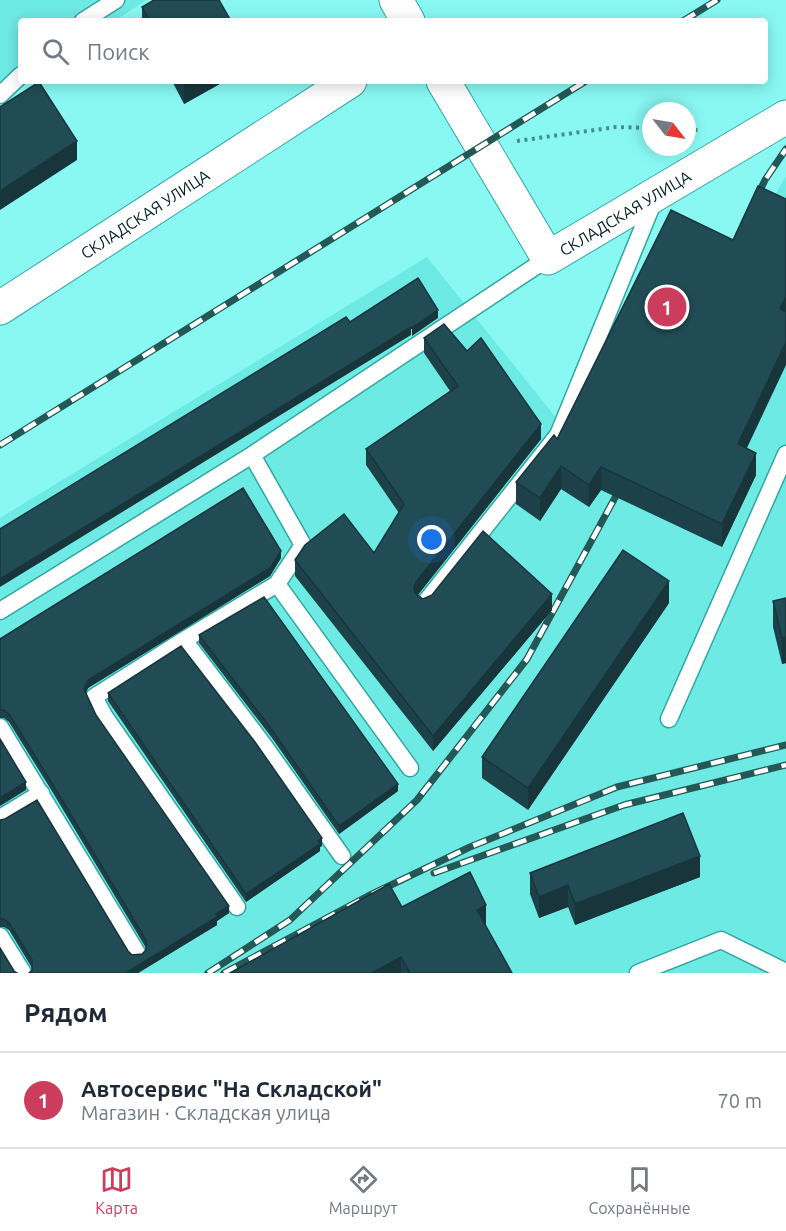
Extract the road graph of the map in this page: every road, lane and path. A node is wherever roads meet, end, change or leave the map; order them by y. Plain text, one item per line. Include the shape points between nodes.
1 (116, 0) edge
2 (396, 0) edge
3 (88, 18) edge
4 (406, 18) edge
5 (18, 78) edge
6 (345, 84) edge
7 (445, 84) edge
8 (0, 95) edge
9 (786, 117) edge
10 (642, 128) edge
11 (481, 146) junction
12 (656, 194) junction
13 (548, 258) junction
14 (0, 308) edge
15 (786, 454) edge
16 (252, 455) junction
17 (277, 584) junction
18 (424, 604) edge
19 (0, 611) edge
20 (184, 640) junction
21 (669, 719) dead end
22 (0, 727) edge
23 (410, 768) dead end
24 (41, 793) junction
25 (0, 818) edge
26 (342, 856) dead end
27 (237, 907) dead end
28 (0, 936) edge
29 (137, 953) edge
30 (786, 972) edge
31 (23, 973) edge
32 (638, 973) edge

1 - 3 lane
2 - 4 street
5 - 8 lane
6 - 14 street, СКЛАДСКАЯ УЛИЦА
7 - 11 street, СКЛАДСКАЯ УЛИЦА
9 - 12 street, СКЛАДСКАЯ УЛИЦА
10 - 11 path via 616,127
11 - 13 street, СКЛАДСКАЯ УЛИЦА
12 - 13 street, СКЛАДСКАЯ УЛИЦА
12 - 18 lane via 558,435
13 - 16 lane
15 - 21 lane
16 - 17 lane via 303,545
16 - 19 lane
17 - 20 lane
17 - 23 lane
20 - 26 lane
20 - 27 lane via 94,697
22 - 24 lane
24 - 25 lane
24 - 29 lane
28 - 31 lane
30 - 32 lane via 721,940

